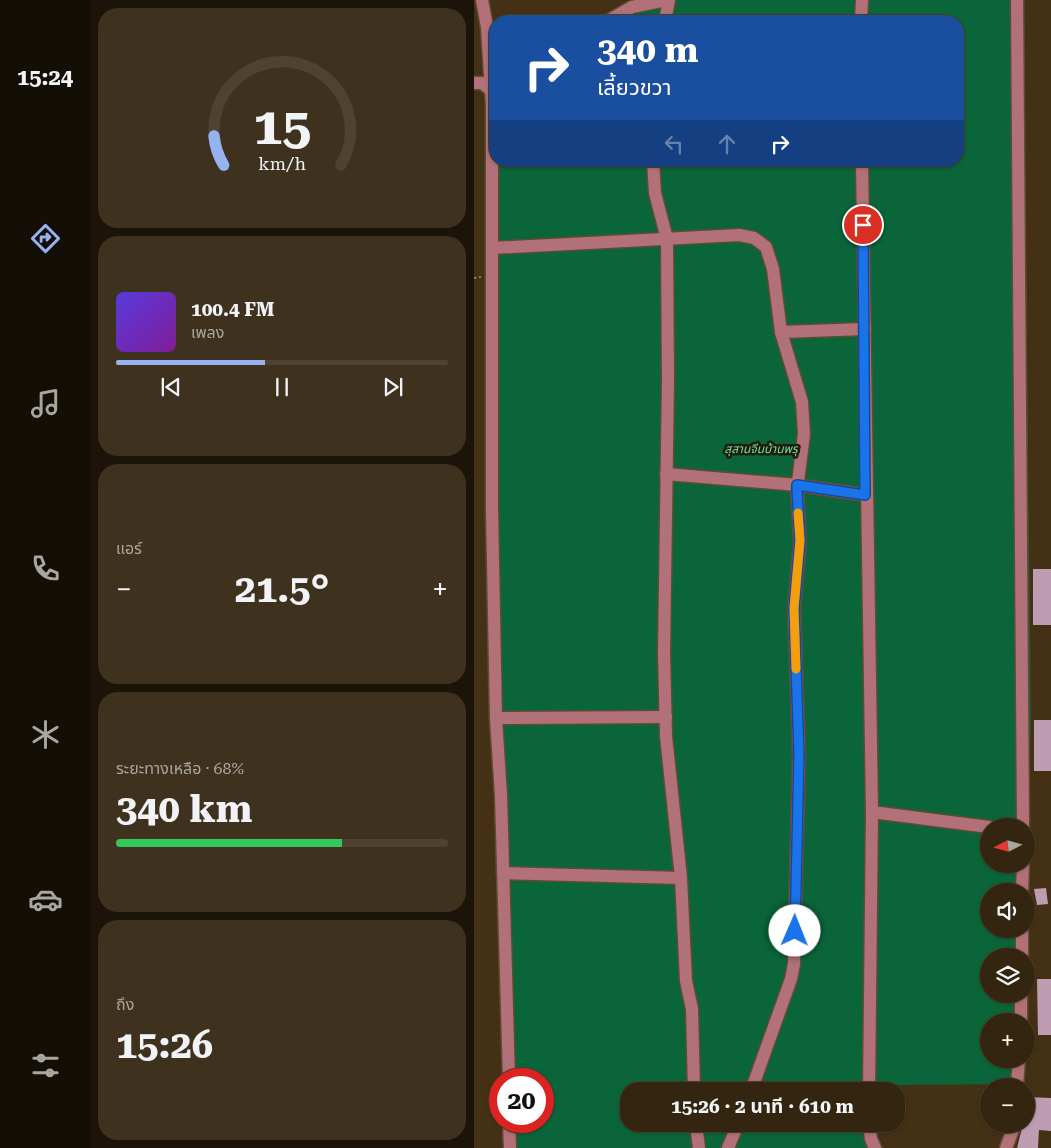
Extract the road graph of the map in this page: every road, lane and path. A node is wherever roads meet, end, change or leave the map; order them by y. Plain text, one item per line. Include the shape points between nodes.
1 (482, 0) edge
2 (667, 0) edge
3 (862, 0) edge
4 (1017, 0) edge
5 (618, 15) edge
6 (666, 15) edge
7 (861, 15) edge
8 (489, 58) edge
9 (474, 83) edge
10 (489, 88) edge
11 (493, 167) edge
12 (653, 167) edge
13 (862, 167) edge
14 (667, 240) junction
15 (492, 248) junction
16 (865, 329) junction
17 (781, 332) junction
18 (666, 474) junction
19 (797, 485) junction
20 (865, 495) junction
21 (666, 717) junction
22 (496, 718) junction
23 (872, 812) junction
24 (1023, 818) edge
25 (980, 826) edge
26 (503, 873) junction
27 (681, 878) junction
28 (509, 1068) edge
29 (694, 1082) edge
30 (754, 1082) edge
31 (869, 1082) edge
32 (697, 1132) edge
33 (735, 1132) edge
34 (870, 1132) edge
35 (509, 1133) edge
36 (1012, 1133) edge
37 (510, 1148) edge
38 (699, 1148) edge
39 (728, 1148) edge
40 (875, 1148) edge
41 (1006, 1148) edge

1 - 8 street
2 - 5 street via 632,7
2 - 6 street
3 - 7 street
4 - 24 street via 1022,332
9 - 10 street via 482,83
11 - 15 street
12 - 14 street via 655,193
13 - 16 street
14 - 15 street
14 - 17 street via 739,236 754,238 766,247 773,269
14 - 18 street
15 - 22 street
16 - 17 street
16 - 20 street
17 - 19 street via 802,402 804,434
18 - 19 street
18 - 21 street
19 - 20 street
19 - 30 street via 800,540 794,608 799,754 794,964
20 - 23 street
21 - 22 street
21 - 27 street
22 - 26 street
23 - 25 street
23 - 31 street
26 - 27 street
26 - 28 street
27 - 29 street via 686,981 692,1009
32 - 38 street
33 - 39 street
34 - 40 street
35 - 37 street
36 - 41 street

